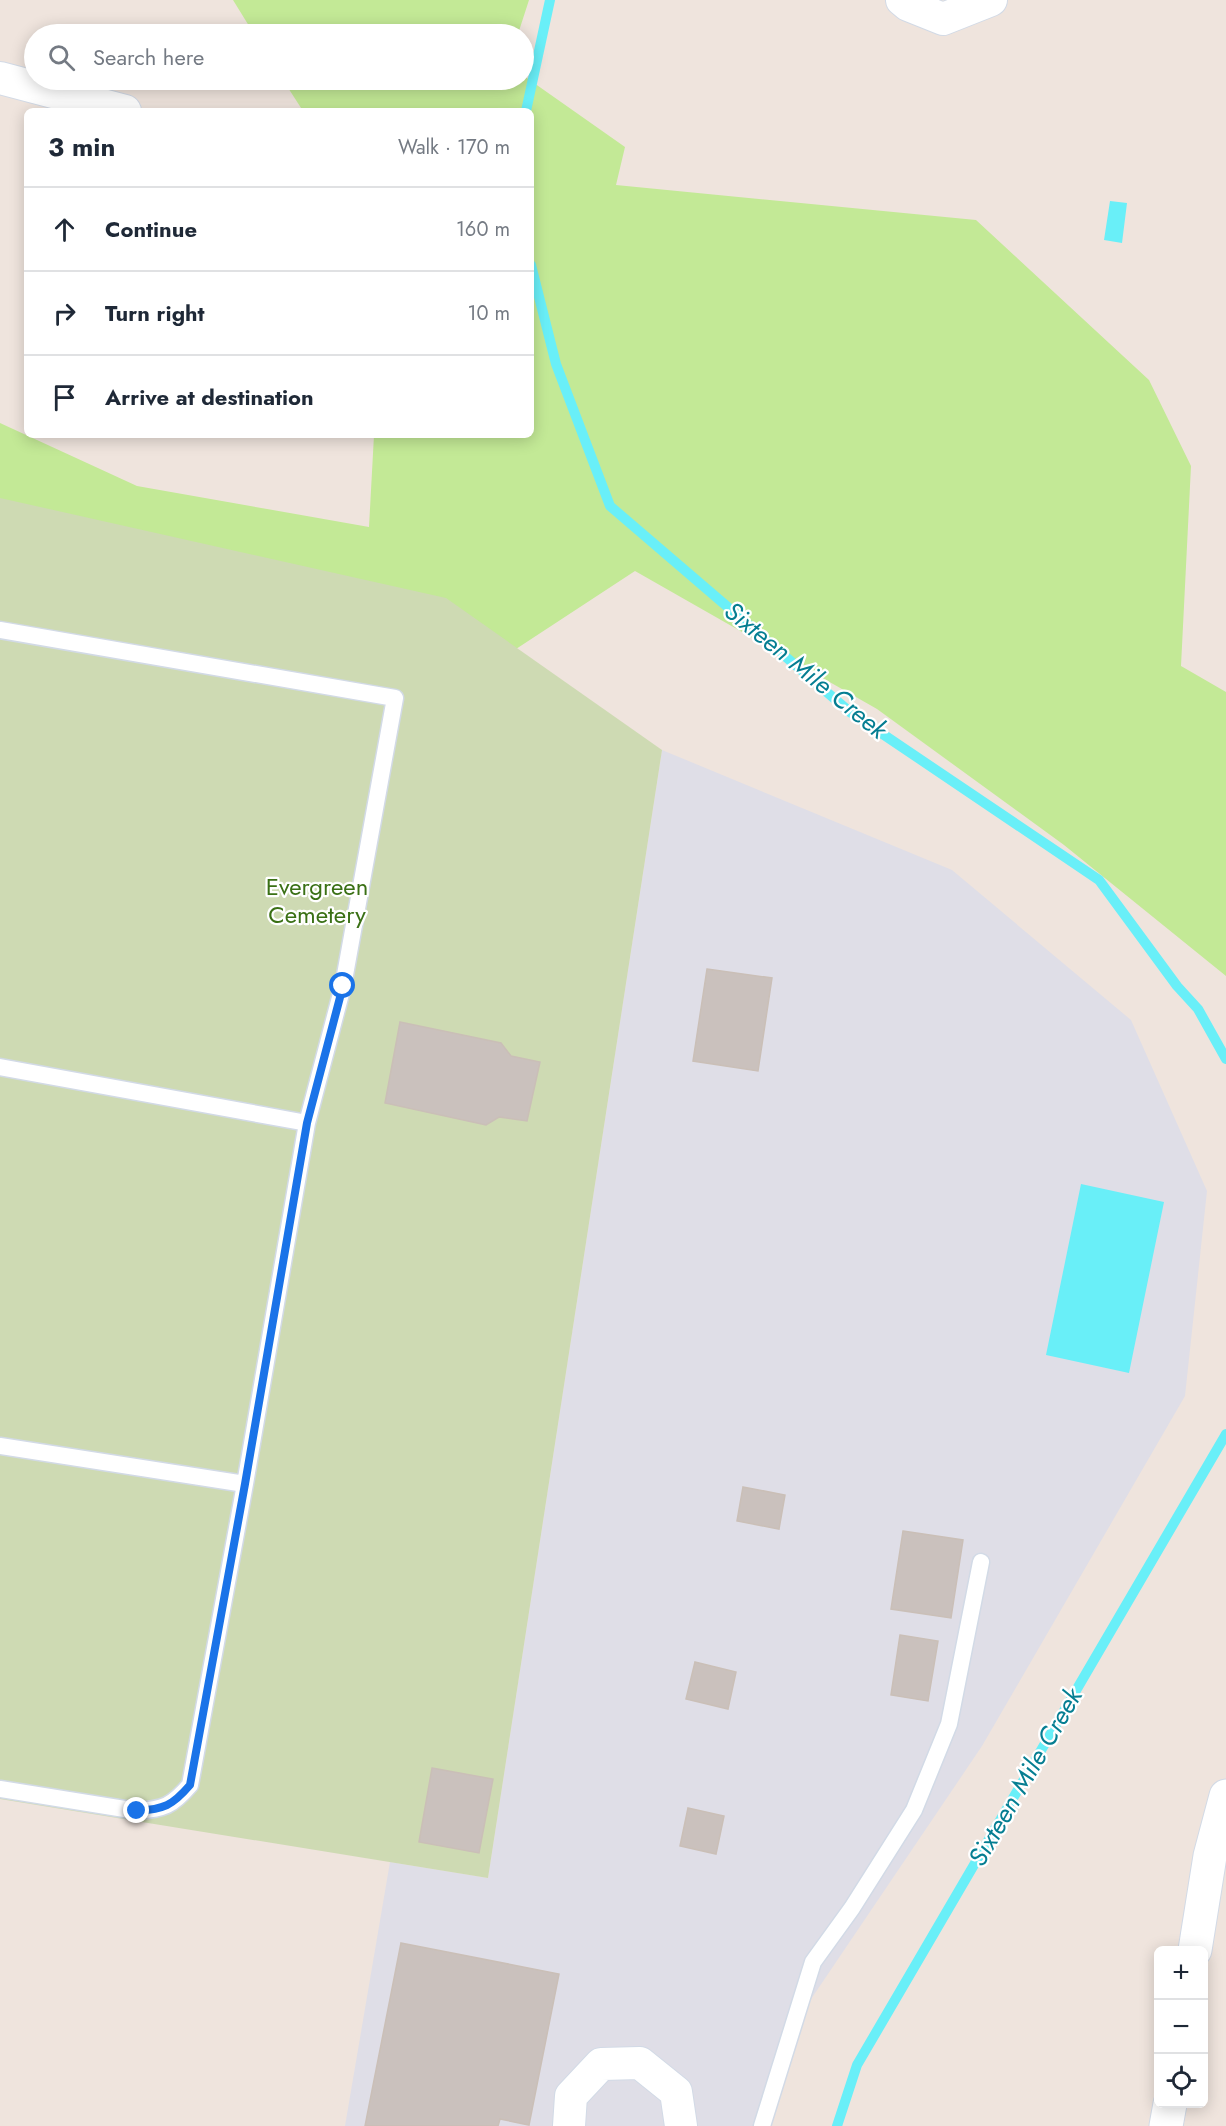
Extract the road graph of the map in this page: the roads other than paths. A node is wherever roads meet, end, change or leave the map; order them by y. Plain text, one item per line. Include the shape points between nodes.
1 (902, 0) edge
2 (991, 0) edge
3 (0, 78) edge
4 (24, 84) edge
5 (45, 90) edge
6 (114, 108) edge
7 (0, 630) edge
8 (0, 1067) edge
9 (307, 1123) junction
10 (0, 1446) edge
11 (245, 1484) junction
12 (981, 1562) dead end
13 (0, 1789) edge
14 (1226, 1796) edge
15 (1196, 1946) edge
16 (1169, 2108) edge
17 (569, 2126) edge
18 (681, 2126) edge
19 (762, 2126) edge
20 (1166, 2126) edge

1 - 2 street via 943,19
3 - 4 street
5 - 6 street
7 - 9 lane via 395,698 343,986
8 - 9 lane
9 - 11 lane
10 - 11 lane
11 - 13 lane via 190,1785 177,1801 157,1810 137,1811
12 - 19 lane via 949,1724 914,1810 813,1962
14 - 15 street via 1210,1856
16 - 20 street
17 - 18 street via 571,2096 601,2064 640,2063 676,2092

